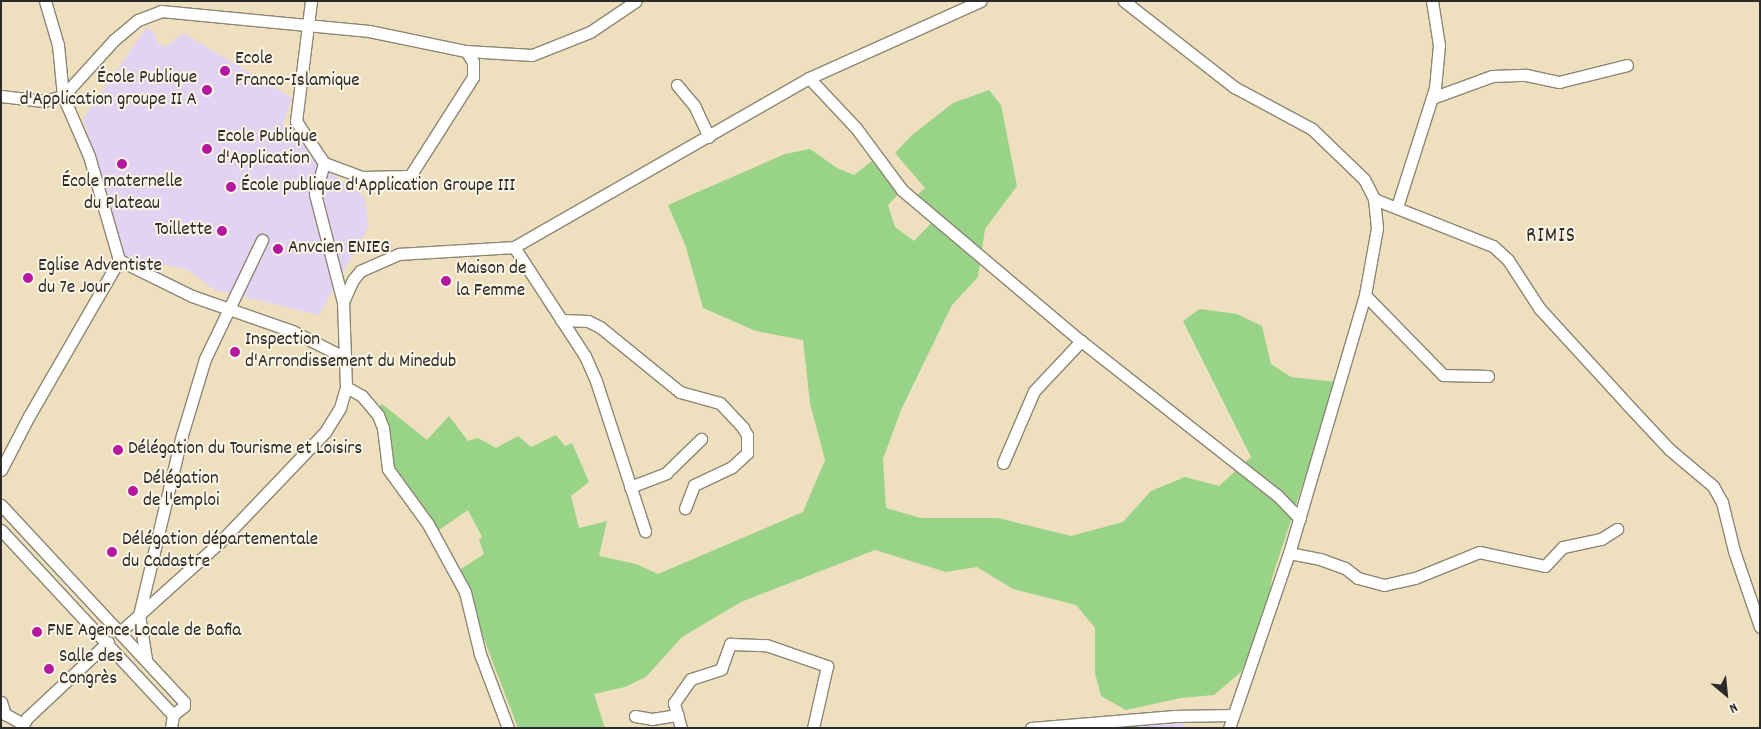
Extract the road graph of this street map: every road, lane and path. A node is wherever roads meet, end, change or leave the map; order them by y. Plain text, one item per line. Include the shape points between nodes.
1 (45, 1) edge
2 (311, 1) edge
3 (636, 1) edge
4 (980, 1) edge
5 (1124, 1) edge
6 (1432, 1) edge
7 (308, 24) junction
8 (466, 50) junction
9 (1626, 65) dead end
10 (808, 78) junction
11 (677, 85) dead end
12 (1, 96) edge
13 (63, 96) junction
14 (1432, 98) junction
15 (709, 137) junction
16 (324, 163) junction
17 (1374, 198) junction
18 (1398, 207) junction
19 (262, 240) dead end
20 (514, 247) junction
21 (119, 260) junction
22 (1365, 295) junction
23 (343, 302) junction
24 (228, 309) junction
25 (561, 320) junction
26 (1081, 341) junction
27 (342, 356) junction
28 (1488, 376) dead end
29 (346, 387) junction
30 (701, 439) dead end
31 (1003, 463) dead end
32 (1, 470) edge
33 (630, 487) junction
34 (1, 505) edge
35 (685, 508) dead end
36 (1300, 519) junction
37 (1617, 528) dead end
38 (1, 530) edge
39 (646, 531) dead end
40 (1289, 554) junction
41 (140, 614) junction
42 (1760, 627) edge
43 (123, 635) junction
44 (111, 646) junction
45 (146, 659) junction
46 (1, 702) edge
47 (173, 715) junction
48 (678, 715) junction
49 (1233, 715) junction
50 (635, 716) dead end
51 (3, 717) edge
52 (22, 726) edge
53 (170, 728) edge
54 (508, 728) edge
55 (681, 728) edge
56 (812, 728) edge
57 (1031, 728) edge
58 (1229, 728) edge

1 - 13 street via 58,45
2 - 7 street
3 - 8 street via 590,32 532,55
4 - 10 street
5 - 17 street via 1234,86 1312,129 1364,179
6 - 14 street via 1439,45
7 - 8 street via 368,31
7 - 13 street via 161,11 138,20 114,40
7 - 16 street via 296,121
8 - 16 street via 473,62 474,77 410,176 362,177
9 - 14 street via 1560,82 1526,75 1492,76
10 - 15 street
10 - 26 street via 856,128 902,190
11 - 15 street via 694,105
12 - 13 street via 44,101
13 - 21 street via 89,156
14 - 18 street
15 - 20 street
16 - 23 street via 314,194
17 - 18 street
17 - 22 street via 1377,228
18 - 42 street via 1493,246 1508,260 1540,309 1626,403 1669,449 1713,486 1722,502 1734,551
19 - 24 street
20 - 23 street via 399,254 360,271
20 - 25 street
21 - 24 street
21 - 32 street
22 - 28 street via 1443,375
22 - 36 street
23 - 27 street
24 - 27 street via 292,332
24 - 41 street via 194,392
25 - 33 street via 585,356 596,381
25 - 35 street via 588,320 600,327 680,392 720,403 747,435 747,454 732,467 694,485
26 - 31 street via 1034,391
26 - 36 street via 1258,479
27 - 29 street
29 - 41 street via 340,408 325,432 226,536
29 - 54 street via 362,396 378,415 383,428 388,468 428,524 465,592 480,654
30 - 33 street via 666,473
33 - 39 street
34 - 43 street
36 - 40 street
37 - 40 street via 1601,539 1563,547 1545,566 1479,552 1424,575 1384,585 1358,578 1345,568 1320,559
38 - 44 street
40 - 49 street
41 - 43 street
41 - 45 street
43 - 44 street
43 - 45 street
44 - 47 street
44 - 52 street
45 - 47 street via 184,702 184,706
46 - 51 street
47 - 53 street
48 - 50 street via 652,719
48 - 55 street
48 - 56 street via 674,703 691,680 721,669 730,644 766,645 828,666
49 - 57 street via 1174,716
49 - 58 street
51 - 52 street

